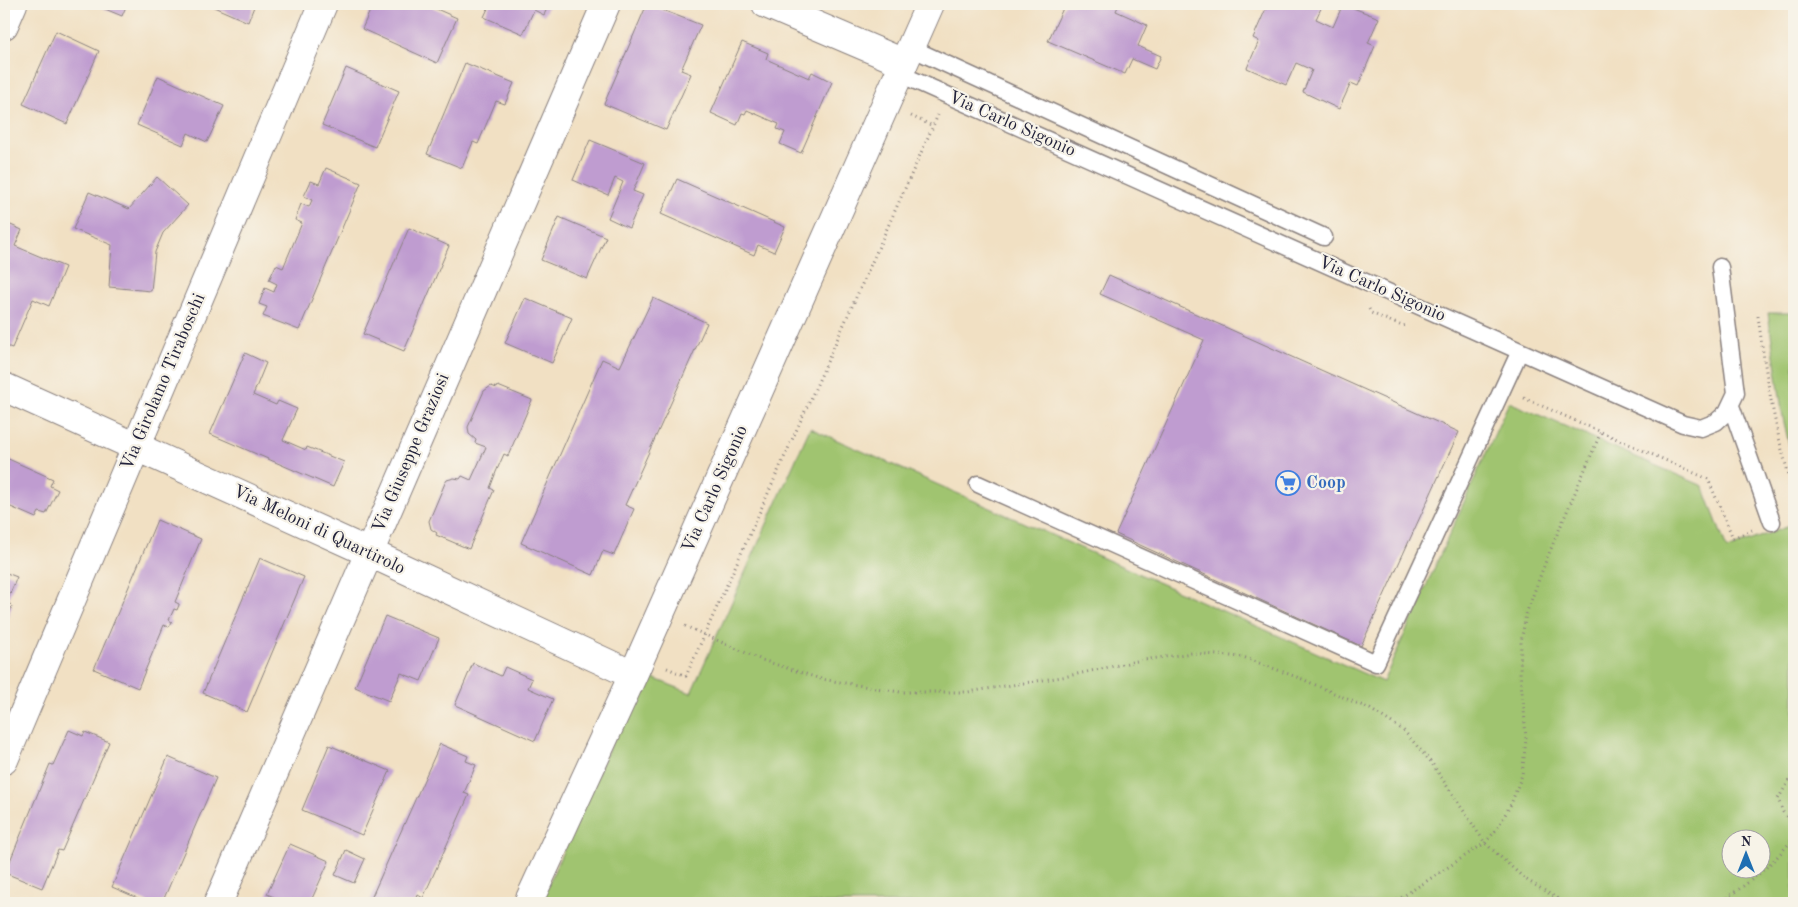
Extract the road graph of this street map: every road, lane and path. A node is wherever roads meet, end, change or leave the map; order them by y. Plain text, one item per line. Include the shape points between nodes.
1 (13, 4) edge
2 (323, 4) edge
3 (606, 4) edge
4 (766, 4) edge
5 (930, 4) edge
6 (4, 25) edge
7 (905, 62) junction
8 (940, 112) dead end
9 (908, 114) dead end
10 (933, 126) junction
11 (1324, 237) dead end
12 (1720, 267) dead end
13 (1368, 305) dead end
14 (1758, 316) dead end
15 (1411, 324) dead end
16 (1520, 351) junction
17 (4, 387) edge
18 (1503, 389) junction
19 (1730, 406) junction
20 (1601, 432) junction
21 (136, 446) junction
22 (978, 484) dead end
23 (1794, 491) edge
24 (1772, 522) joint
25 (368, 552) junction
26 (660, 614) junction
27 (705, 635) junction
28 (637, 666) junction
29 (4, 760) edge
30 (1794, 772) edge
31 (1794, 822) edge
32 (1794, 837) edge
33 (1485, 843) junction
34 (218, 903) edge
35 (528, 903) edge
36 (1393, 903) edge
37 (1565, 903) edge
38 (1718, 903) edge

1 - 6 street
2 - 21 street, Via Girolamo Tiraboschi
3 - 25 street, Via Giuseppe Graziosi
4 - 7 street
5 - 7 street, Via Carlo Sigonio
7 - 11 lane, Via Carlo Sigonio
7 - 16 lane, Via Carlo Sigonio
7 - 26 street, Via Carlo Sigonio
8 - 10 path
9 - 10 path
10 - 27 path
12 - 19 lane via 1736,393
13 - 15 path via 1371,313 1402,326
14 - 23 path via 1771,401
16 - 18 lane
16 - 19 lane, Via Carlo Sigonio via 1683,424 1701,428 1716,422
17 - 21 street, Via Meloni di Quartirolo
18 - 20 path
18 - 22 lane via 1376,663
19 - 24 lane
20 - 24 path via 1708,479 1732,538
20 - 33 path via 1526,614 1520,675 1526,740 1522,775 1512,804
21 - 25 street, Via Meloni di Quartirolo
21 - 29 street, Via Girolamo Tiraboschi
25 - 28 street, Via Meloni di Quartirolo
25 - 34 street, Via Giuseppe Graziosi
26 - 27 path
26 - 28 street, Via Carlo Sigonio
27 - 28 path via 686,676
27 - 33 path via 762,660 820,679 900,692 968,692 1192,653 1243,657 1370,709 1403,730 1431,762
28 - 35 street, Via Carlo Sigonio
30 - 31 path via 1778,799 1783,812
32 - 38 path via 1782,854
33 - 36 path
33 - 37 path via 1525,879

